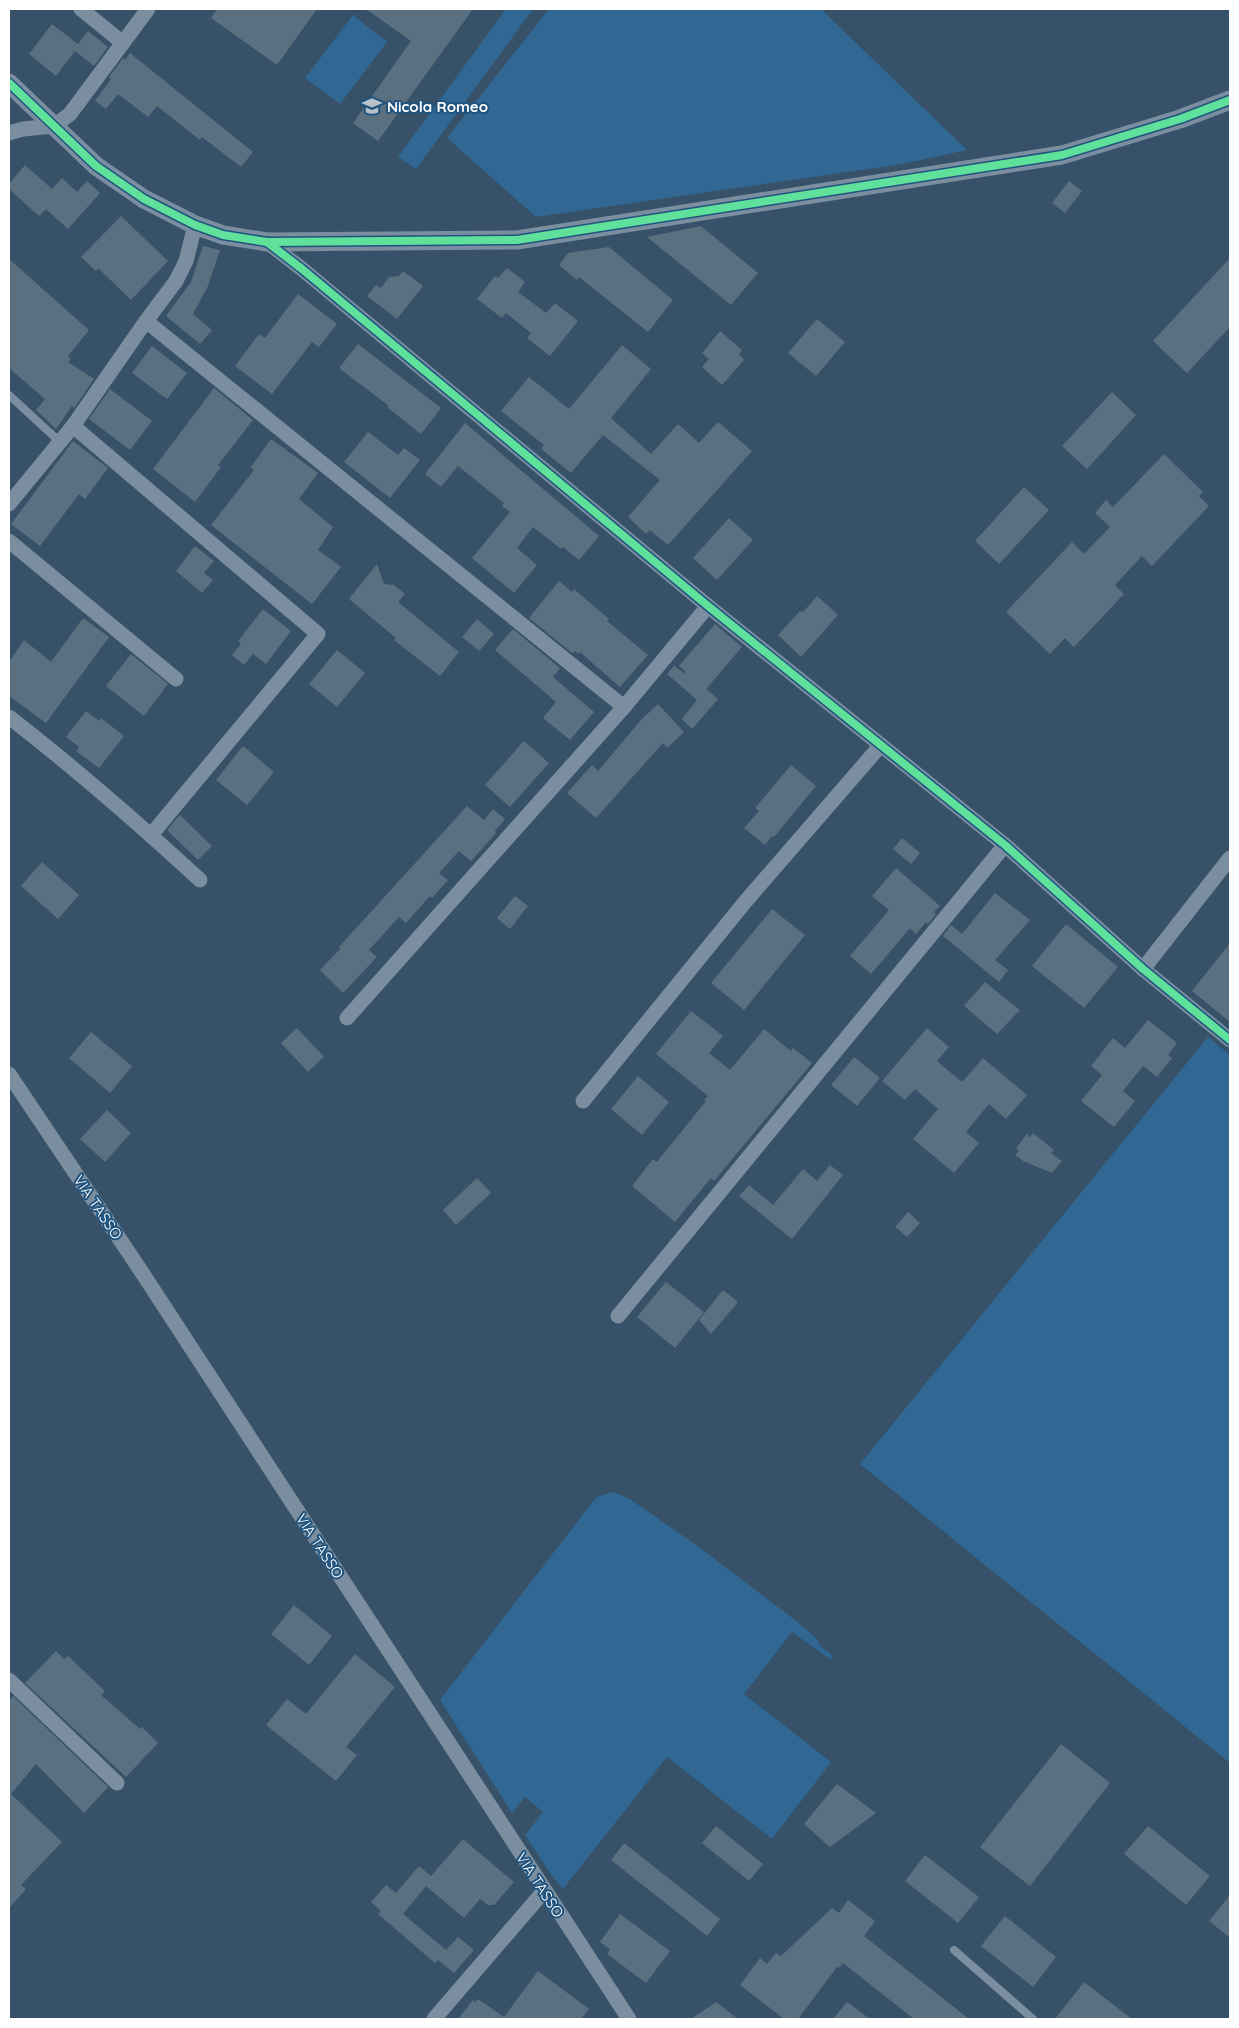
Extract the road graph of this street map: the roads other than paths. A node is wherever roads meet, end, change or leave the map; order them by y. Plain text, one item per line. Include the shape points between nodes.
1 (81, 9) edge
2 (148, 9) edge
3 (123, 43) junction
4 (9, 83) edge
5 (1230, 100) edge
6 (54, 126) junction
7 (9, 134) edge
8 (195, 225) junction
9 (266, 242) junction
10 (146, 321) junction
11 (9, 395) edge
12 (73, 426) junction
13 (60, 442) junction
14 (9, 504) edge
15 (9, 541) edge
16 (708, 606) junction
17 (176, 679) dead end
18 (624, 707) junction
19 (9, 717) edge
20 (881, 745) junction
21 (151, 835) junction
22 (1005, 845) junction
23 (1230, 858) edge
24 (200, 880) dead end
25 (1142, 969) junction
26 (347, 1018) dead end
27 (1230, 1040) edge
28 (9, 1074) edge
29 (583, 1101) dead end
30 (618, 1316) dead end
31 (9, 1680) edge
32 (117, 1783) dead end
33 (544, 1891) junction
34 (954, 1950) dead end
35 (434, 2019) edge
36 (628, 2019) edge
37 (1033, 2019) edge

1 - 3 street
2 - 3 street
3 - 6 street via 70,114
4 - 6 street
5 - 9 street via 1180,119 1062,155 518,240
6 - 7 street
6 - 8 street via 96,166 120,183
8 - 9 street via 223,235
8 - 10 street via 186,261 176,282
9 - 16 street
10 - 12 street
10 - 18 street
11 - 13 lane
12 - 13 street
12 - 21 street via 318,634
13 - 14 street
15 - 17 street
16 - 18 street
16 - 20 street
18 - 26 street
19 - 21 street
20 - 22 street
20 - 29 street via 745,902
21 - 24 street
22 - 25 street
22 - 30 street
23 - 25 street
25 - 27 street
28 - 33 street, VIA TASSO via 143,1274
31 - 32 street
33 - 35 street
33 - 36 street, VIA TASSO
34 - 37 lane

